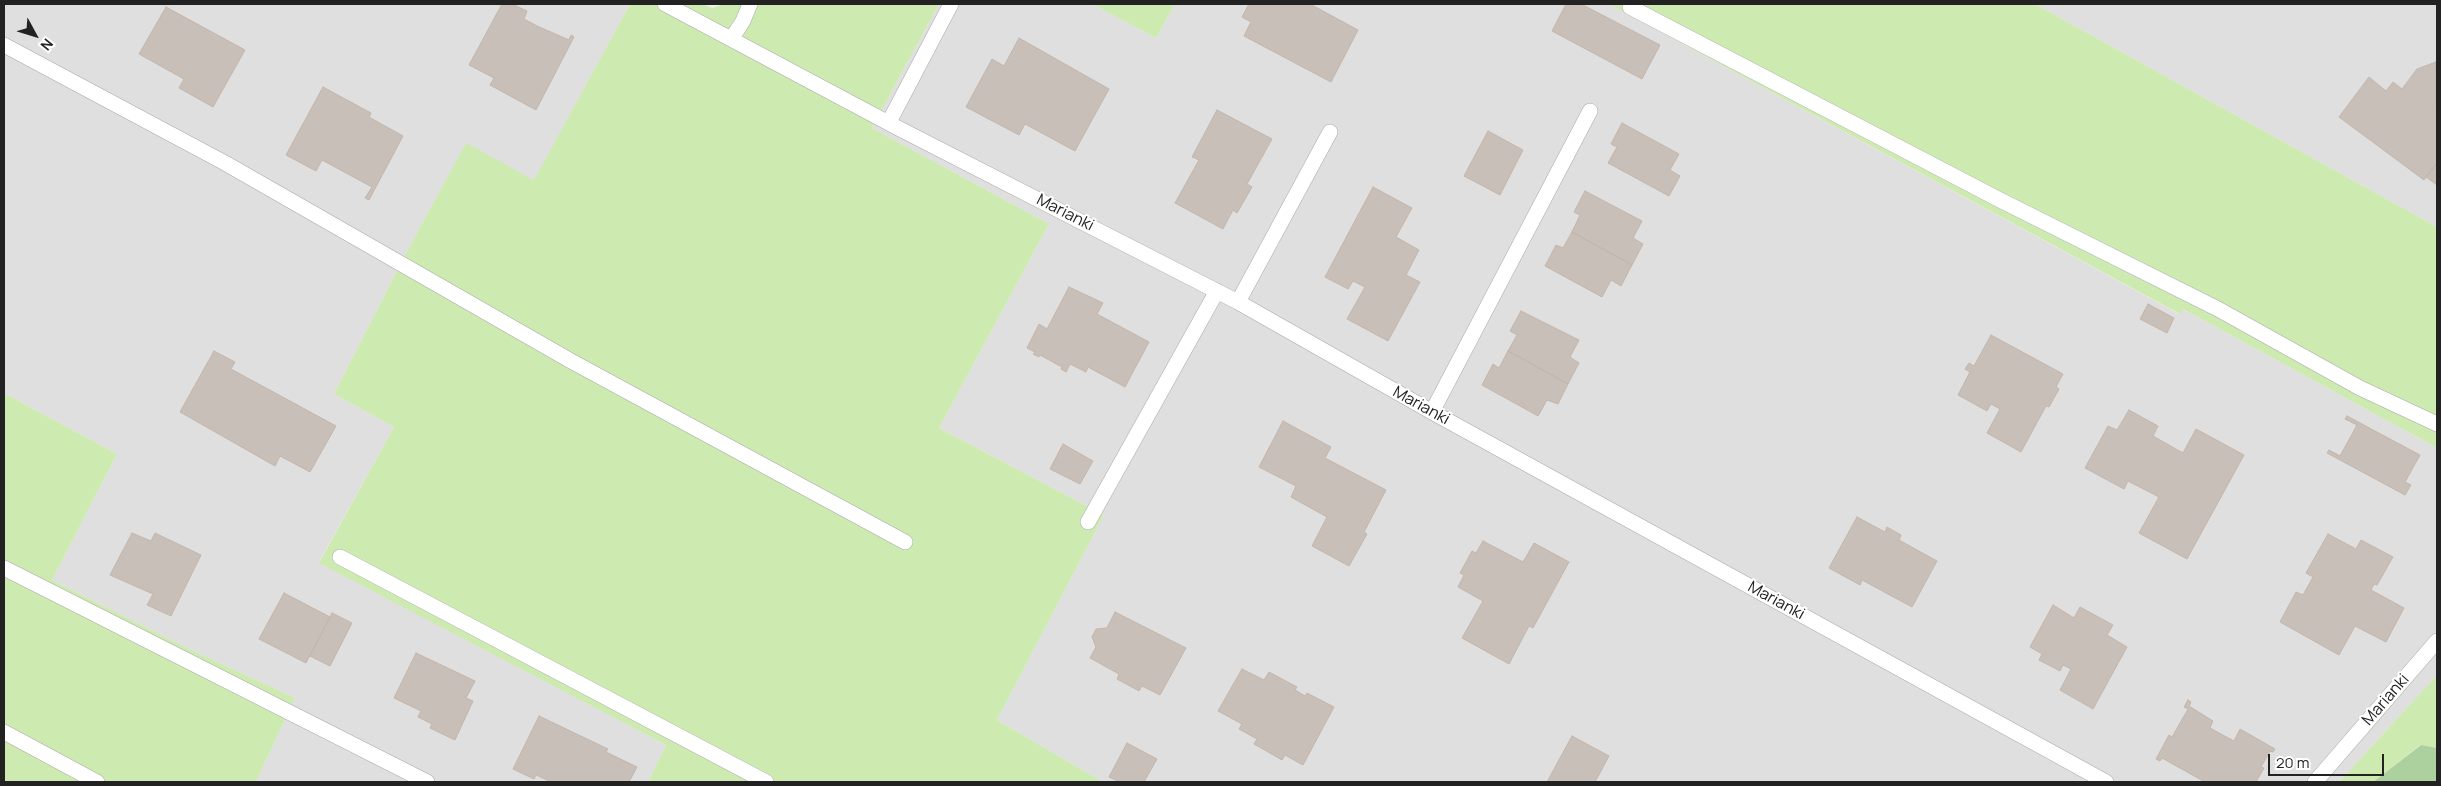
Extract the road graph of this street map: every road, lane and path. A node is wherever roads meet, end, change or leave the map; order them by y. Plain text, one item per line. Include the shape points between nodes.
1 (665, 4) edge
2 (750, 4) edge
3 (952, 4) edge
4 (1630, 7) dead end
5 (732, 38) junction
6 (4, 45) edge
7 (1590, 111) dead end
8 (889, 122) junction
9 (1330, 132) dead end
10 (1217, 291) junction
11 (1238, 302) junction
12 (1432, 412) junction
13 (2437, 424) edge
14 (1088, 522) dead end
15 (905, 542) dead end
16 (340, 557) dead end
17 (4, 568) edge
18 (2437, 641) edge
19 (4, 732) edge
20 (97, 782) edge
21 (427, 782) edge
22 (766, 782) edge
23 (2106, 782) edge
24 (2315, 782) edge

1 - 5 lane, Marianki
2 - 5 lane
3 - 8 lane
4 - 13 lane via 2000,200 2218,309 2360,388
5 - 8 lane, Marianki
6 - 15 lane via 225,164 571,361
7 - 12 lane
8 - 10 lane, Marianki
9 - 11 lane
10 - 11 lane, Marianki
10 - 14 lane
11 - 12 lane, Marianki
12 - 23 lane, Marianki
16 - 22 lane
17 - 21 lane
18 - 24 lane, Marianki
19 - 20 lane

